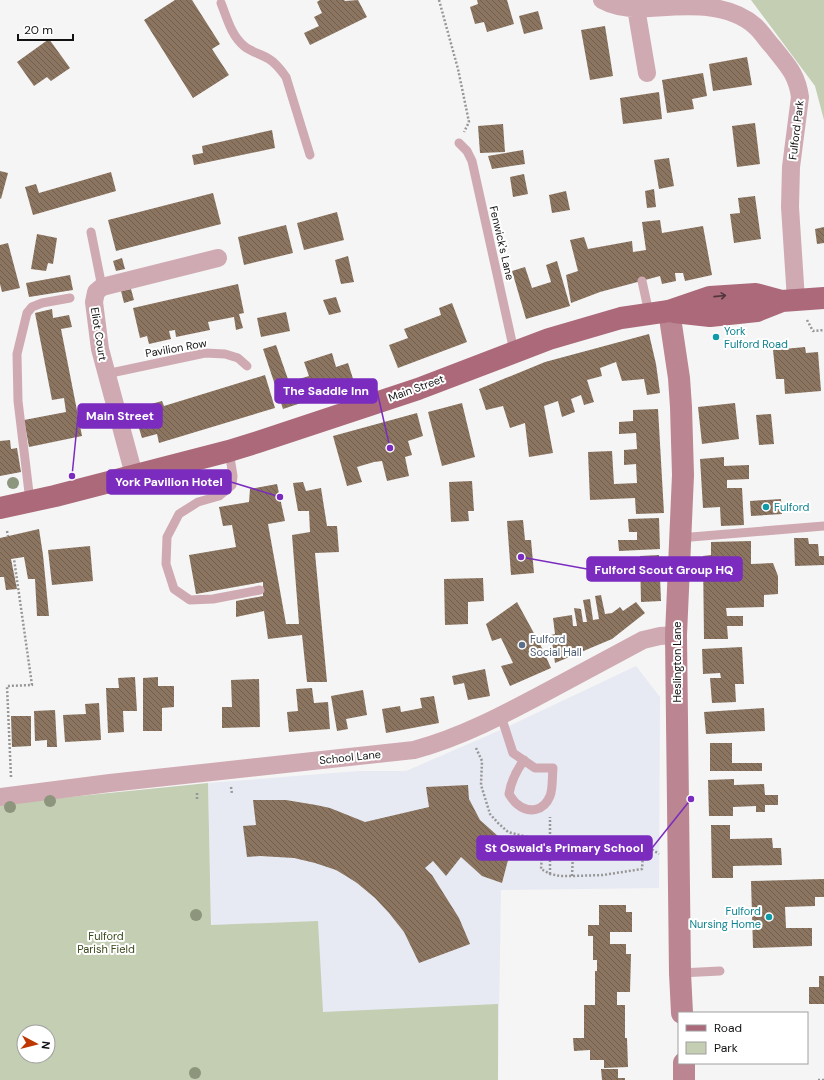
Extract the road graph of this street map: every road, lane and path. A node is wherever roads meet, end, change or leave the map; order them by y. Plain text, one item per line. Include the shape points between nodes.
1 (439, 0) edge
2 (602, 0) edge
3 (221, 3) dead end
4 (636, 8) junction
5 (647, 73) dead end
6 (459, 143) joint
7 (310, 155) dead end
8 (92, 232) dead end
9 (218, 258) dead end
10 (642, 281) dead end
11 (102, 287) junction
12 (70, 298) dead end
13 (824, 298) edge
14 (789, 301) junction
15 (659, 312) junction
16 (514, 351) junction
17 (247, 366) dead end
18 (106, 374) junction
19 (229, 451) junction
20 (134, 476) junction
21 (30, 501) junction
22 (0, 508) edge
23 (824, 526) edge
24 (7, 530) dead end
25 (8, 536) dead end
26 (679, 538) junction
27 (14, 559) dead end
28 (260, 590) dead end
29 (676, 635) junction
30 (501, 716) junction
31 (468, 731) junction
32 (524, 760) junction
33 (6, 797) edge
34 (545, 805) junction
35 (585, 843) dead end
36 (679, 858) junction
37 (550, 874) junction
38 (572, 876) junction
39 (720, 971) dead end
40 (680, 973) junction
41 (682, 1012) edge
42 (684, 1064) edge
43 (684, 1080) edge
44 (818, 1080) edge
45 (824, 1080) edge

1 - 6 path via 469,122
2 - 4 street, Fulford Park
3 - 7 lane via 237,38 245,46 270,60 286,77
4 - 5 street
4 - 14 street, Fulford Park via 706,6 732,14 756,27 794,73 800,97 791,167
6 - 16 lane, Fenwick's Lane via 472,161
8 - 11 lane
9 - 11 street
10 - 15 lane
11 - 18 street, Eliot Court via 96,292 94,302
12 - 21 lane via 42,302 32,307 27,313 17,354 18,401
13 - 14 main road, Main Street
14 - 15 main road, Main Street via 757,311 710,316
15 - 16 main road, Main Street via 621,318
15 - 26 street, Heslington Lane via 676,353 681,407 683,475
16 - 19 main road, Main Street via 418,388
17 - 18 lane, Pavilion Row via 238,358 225,354 205,353
18 - 20 street, Eliot Court
19 - 20 main road, Main Street
19 - 28 lane via 234,476 232,485 219,496 198,502 179,514 167,537 166,564 174,589 190,600 213,599
20 - 21 main road, Main Street
21 - 22 main road, Main Street
23 - 26 lane
24 - 25 path
26 - 29 street, Heslington Lane
27 - 33 path via 32,685 7,686
29 - 30 street, School Lane via 643,640
29 - 36 street, Heslington Lane
30 - 31 street, School Lane
30 - 32 lane via 513,753
31 - 33 street, School Lane via 414,750 110,783
31 - 37 path via 482,761 480,785 490,814 508,832 543,841 541,869
32 - 34 lane via 535,768 553,768 551,795
32 - 34 lane via 515,773 509,794 516,804 525,808 536,810
34 - 37 path via 550,816
35 - 38 path via 573,853
36 - 38 path via 660,854 650,848 643,854 642,869 603,875
36 - 40 street, Heslington Lane
37 - 38 path
39 - 40 lane
40 - 41 street, Heslington Lane
42 - 43 street
44 - 45 path

